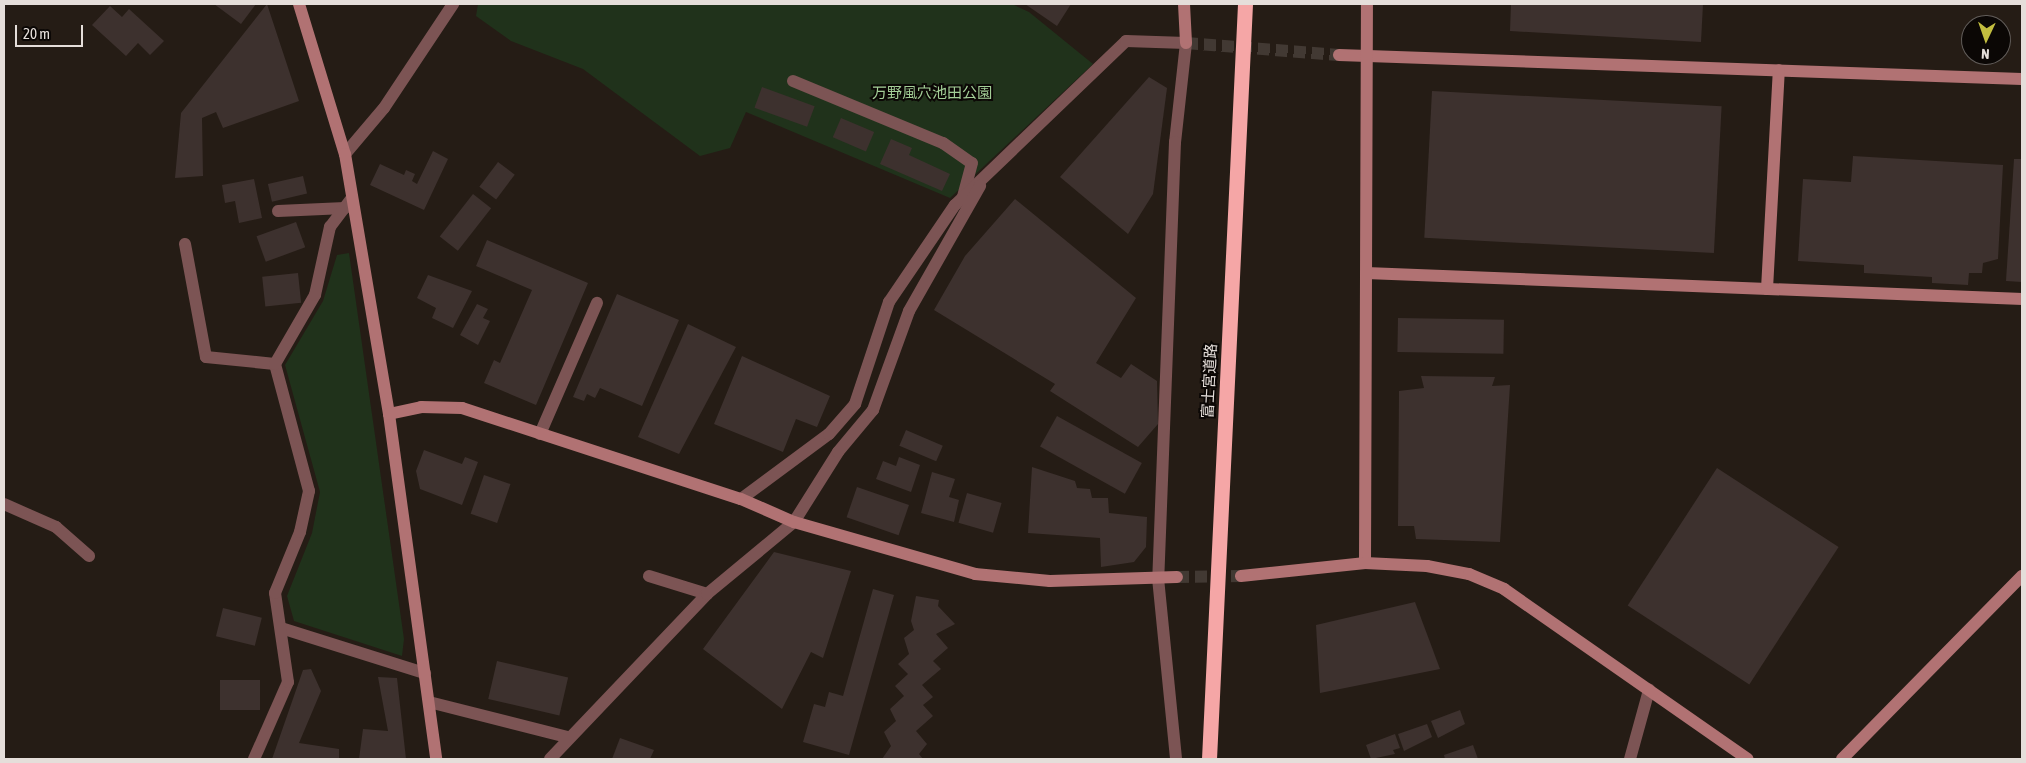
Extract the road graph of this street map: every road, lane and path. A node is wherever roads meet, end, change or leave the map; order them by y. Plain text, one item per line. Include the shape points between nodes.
1 (299, 4) edge
2 (453, 4) edge
3 (1184, 4) edge
4 (1245, 4) edge
5 (1367, 4) edge
6 (1186, 43) junction
7 (1339, 55) tunnel mouth
8 (1367, 56) junction
9 (1779, 70) junction
10 (2022, 79) edge
11 (793, 81) dead end
12 (345, 154) junction
13 (986, 174) junction
14 (963, 197) junction
15 (348, 203) junction
16 (278, 211) dead end
17 (185, 244) dead end
18 (1366, 273) junction
19 (1767, 289) junction
20 (2022, 299) edge
21 (597, 303) dead end
22 (275, 364) junction
23 (389, 414) junction
24 (540, 434) junction
25 (741, 499) junction
26 (4, 504) edge
27 (794, 522) junction
28 (89, 556) dead end
29 (1365, 563) junction
30 (649, 576) dead end
31 (1241, 576) tunnel mouth
32 (2022, 576) edge
33 (1177, 577) tunnel mouth
34 (1158, 578) junction
35 (707, 594) junction
36 (281, 628) junction
37 (425, 673) junction
38 (1649, 690) junction
39 (428, 702) junction
40 (567, 737) junction
41 (254, 759) edge
42 (436, 759) edge
43 (550, 759) edge
44 (1176, 759) edge
45 (1209, 759) edge
46 (1630, 759) edge
47 (1748, 759) edge
48 (1842, 759) edge

1 - 12 street
2 - 12 street via 384,108
3 - 6 street
4 - 45 highway, 富士宮道路
5 - 8 street
6 - 13 street via 1126,41
6 - 34 street via 1175,142
7 - 8 street
8 - 9 street
8 - 18 street
9 - 10 street
9 - 19 street
11 - 14 street via 950,148 972,164
12 - 15 street
13 - 14 street
13 - 27 street via 909,311 873,410 838,452
14 - 25 street via 889,302 855,404 829,434
15 - 16 street
15 - 22 street via 330,227 315,295
15 - 23 street
17 - 22 street via 206,356
18 - 19 street
18 - 29 street
19 - 20 street
21 - 24 street
22 - 36 street via 309,492 300,532 275,593
23 - 24 street via 421,407 462,408
23 - 37 street
24 - 25 street
25 - 27 street
26 - 28 street via 56,527
27 - 34 street via 975,574 1050,581
27 - 35 street
29 - 31 street
29 - 38 street via 1427,566 1469,574 1504,589
30 - 35 street
32 - 48 street
33 - 34 street
34 - 44 street
35 - 40 street
36 - 37 street
36 - 41 street via 288,682
37 - 39 street
38 - 46 street
38 - 47 street
39 - 40 street
39 - 42 street
40 - 43 street

